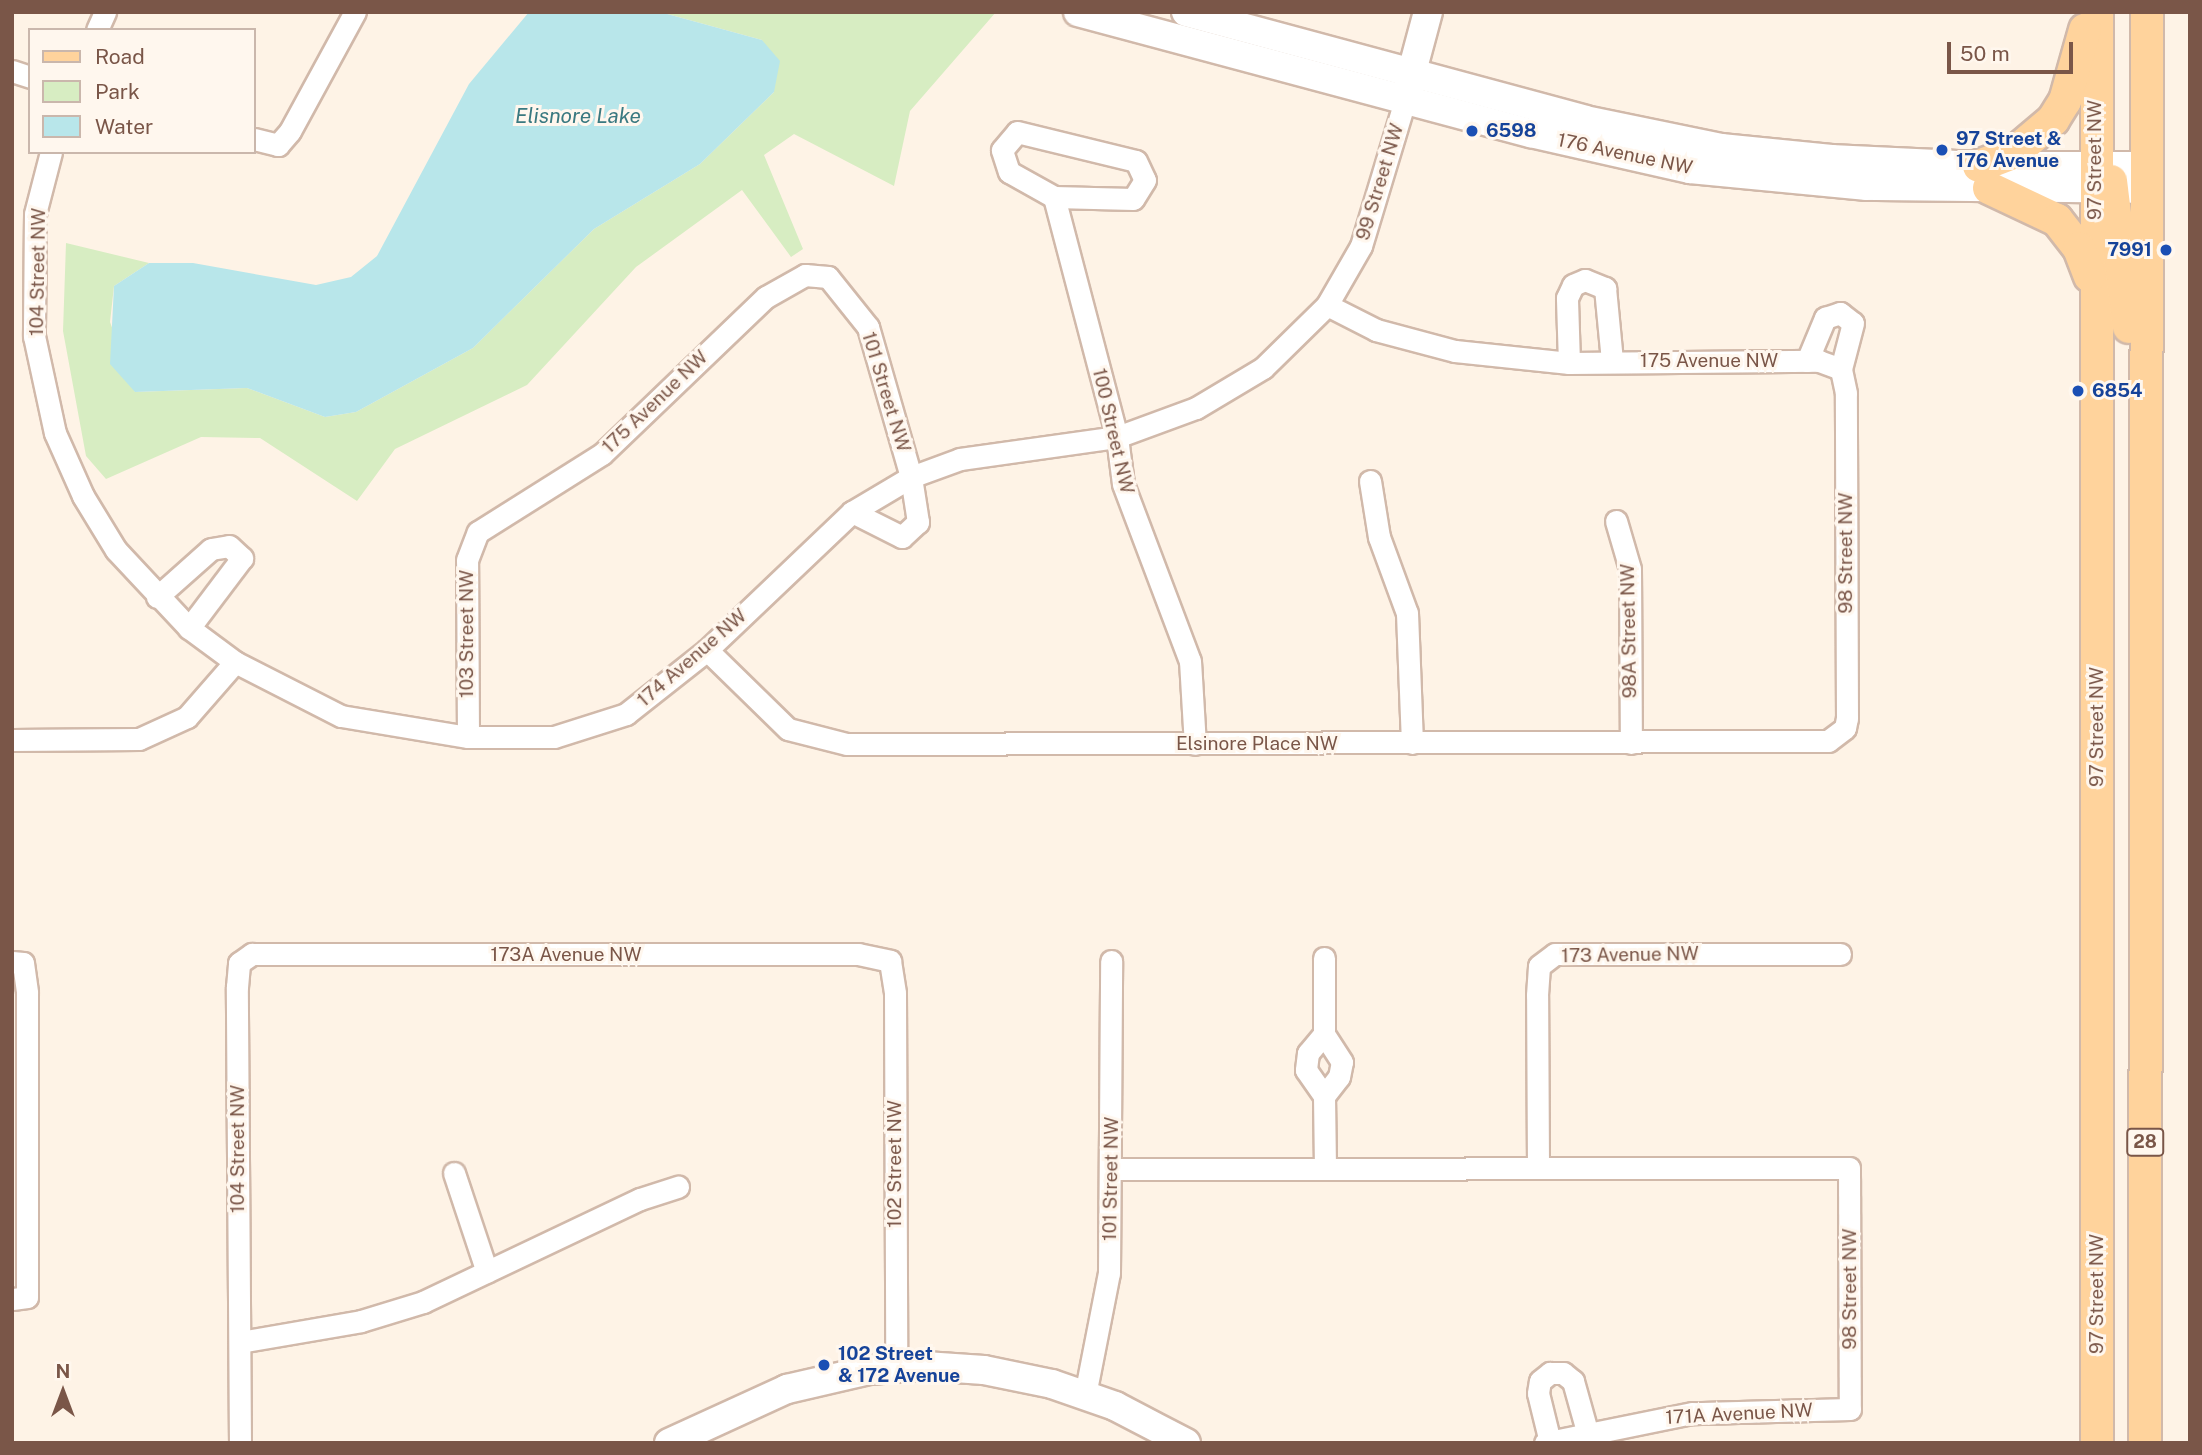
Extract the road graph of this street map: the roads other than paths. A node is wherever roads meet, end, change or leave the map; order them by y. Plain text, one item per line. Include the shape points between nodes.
1 (105, 12) edge
2 (355, 12) edge
3 (1078, 12) edge
4 (1186, 12) edge
5 (1428, 12) edge
6 (2090, 12) edge
7 (2096, 12) edge
8 (2147, 12) edge
9 (98, 28) edge
10 (1408, 87) junction
11 (256, 140) edge
12 (50, 154) edge
13 (1984, 177) junction
14 (2146, 177) junction
15 (2102, 181) junction
16 (1054, 197) junction
17 (828, 277) joint
18 (2094, 287) junction
19 (1327, 305) junction
20 (1612, 361) junction
21 (1807, 361) junction
22 (1569, 363) junction
23 (1841, 369) junction
24 (1196, 408) joint
25 (55, 433) joint
26 (1117, 437) junction
27 (911, 477) junction
28 (2145, 478) junction
29 (1370, 481) dead end
30 (852, 512) junction
31 (1616, 521) dead end
32 (478, 532) joint
33 (157, 597) junction
34 (188, 628) junction
35 (707, 650) junction
36 (235, 662) junction
37 (1839, 735) joint
38 (468, 737) junction
39 (12, 740) edge
40 (1412, 743) junction
41 (1631, 743) junction
42 (1195, 744) junction
43 (1840, 954) dead end
44 (242, 958) joint
45 (1324, 958) dead end
46 (890, 961) joint
47 (1111, 961) dead end
48 (18, 962) edge
49 (1324, 1034) junction
50 (1324, 1096) junction
51 (1538, 1166) junction
52 (1325, 1167) junction
53 (1113, 1169) junction
54 (454, 1173) dead end
55 (678, 1187) dead end
56 (487, 1272) junction
57 (19, 1298) edge
58 (240, 1342) junction
59 (896, 1368) junction
60 (1085, 1395) junction
61 (1850, 1409) joint
62 (1587, 1431) junction
63 (1548, 1442) edge
64 (240, 1443) edge
65 (669, 1443) edge
66 (1186, 1443) edge
67 (2097, 1443) edge
68 (2145, 1443) edge

1 - 9 street
2 - 11 street via 290,131 278,145
3 - 10 street, 176 Avenue NW
4 - 10 street, 176 Avenue NW
5 - 10 street, 99 Street NW
6 - 13 main road via 2064,101 2053,120
7 - 15 main road, 97 Street NW
8 - 14 main road
10 - 13 street, 176 Avenue NW via 1708,145
10 - 19 street, 99 Street NW via 1361,246
12 - 25 street, 104 Street NW via 35,214 34,336
13 - 15 street, 176 Avenue NW
13 - 18 main road via 2057,220 2079,248
14 - 15 street, 176 Avenue NW
14 - 28 main road
15 - 18 main road, 97 Street NW
15 - 28 main road
16 - 16 street via 1133,199 1145,180 1136,161 1017,132 1002,150 1009,172
16 - 26 street, 100 Street NW
17 - 27 street, 101 Street NW via 868,327
17 - 32 street, 175 Avenue NW via 805,275 766,297 602,454
18 - 67 main road, 97 Street NW / 28
19 - 22 street, 175 Avenue NW via 1376,330 1455,351
19 - 24 street, 99 Street NW via 1264,368
20 - 21 street, 175 Avenue NW
20 - 22 street, 175 Avenue NW
20 - 22 street, 175 Avenue NW via 1605,288 1585,280 1573,285 1567,298
21 - 23 street, 175 Avenue NW
21 - 23 street via 1825,318 1840,313 1853,323
23 - 37 street, 98 Street NW via 1846,393 1847,718
24 - 26 street, 174 Avenue NW
25 - 33 street, 174 Avenue NW via 83,496 116,550
26 - 27 street, 174 Avenue NW via 960,459
26 - 42 street, 100 Street NW via 1123,484 1190,661
27 - 30 street, 174 Avenue NW
27 - 30 street via 918,522 908,535 890,533
28 - 68 main road, 28
29 - 40 street via 1379,537 1408,613
30 - 35 street, 174 Avenue NW
31 - 41 street, 98A Street NW via 1630,569
32 - 38 street, 103 Street NW via 467,561
33 - 34 street, 174 Avenue NW
33 - 34 street via 211,549 229,546 242,558
34 - 36 street, 174 Avenue NW
35 - 38 street, 174 Avenue NW via 626,714 554,737
35 - 42 street, Elsinore Place NW via 789,729 847,744
36 - 38 street, 174 Avenue NW via 341,716
36 - 39 street via 187,717 139,739
37 - 41 street, Elsinore Place NW via 1811,743
40 - 41 street, Elsinore Place NW
40 - 42 street, Elsinore Place NW
43 - 51 street, 173 Avenue NW via 1555,954 1539,966
44 - 46 street, 173A Avenue NW via 252,954 858,954
44 - 58 street, 104 Street NW via 237,987
45 - 49 street
46 - 59 street, 102 Street NW via 895,993
47 - 53 street, 101 Street NW
48 - 57 street via 27,993
49 - 50 street via 1342,1062 1339,1077
49 - 50 street via 1306,1062 1309,1077
50 - 52 street
51 - 52 street
51 - 61 street, 98 Street NW via 1849,1168
52 - 53 street
53 - 60 street, 101 Street NW via 1110,1273
54 - 56 street via 477,1254
55 - 56 street via 640,1199
56 - 58 street via 423,1302 361,1321
58 - 64 street, 104 Street NW
59 - 60 street via 984,1370
59 - 65 street via 787,1389
60 - 66 street via 1144,1419
61 - 62 street, 171A Avenue NW via 1692,1413
62 - 63 street, 171A Avenue NW
62 - 63 street, 171A Avenue NW via 1573,1381 1563,1373 1550,1373 1540,1381 1538,1393

